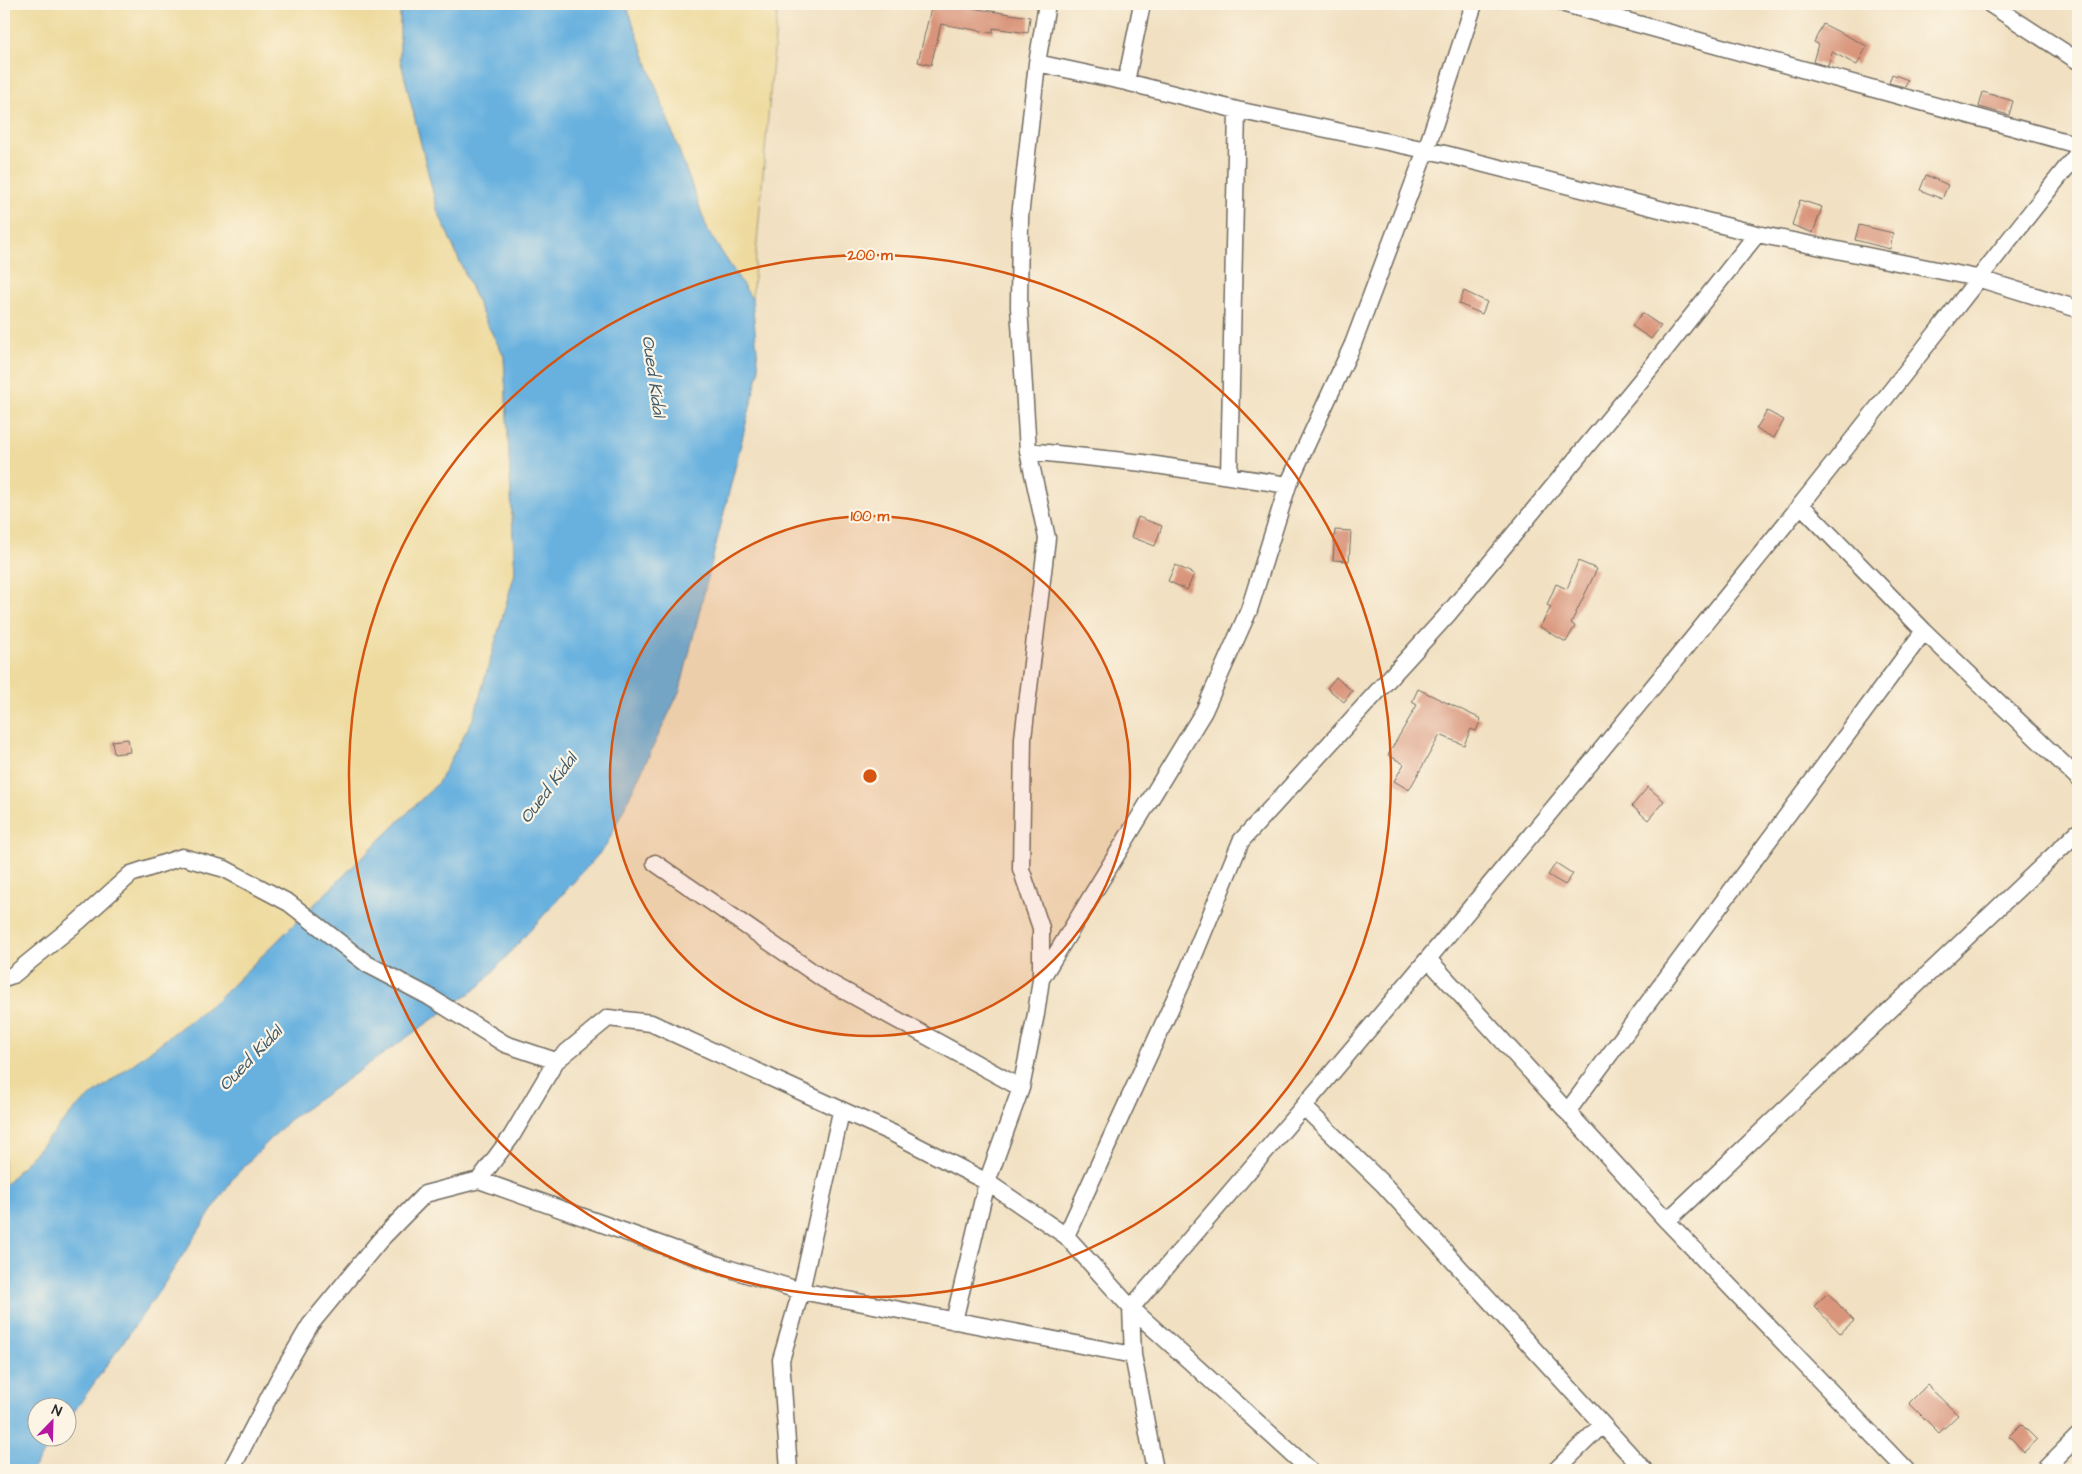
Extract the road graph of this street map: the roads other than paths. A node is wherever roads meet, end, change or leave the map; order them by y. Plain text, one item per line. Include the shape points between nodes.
1 (1046, 4) edge
2 (1142, 4) edge
3 (1474, 4) edge
4 (1565, 4) edge
5 (1990, 4) edge
6 (2078, 61) edge
7 (1037, 63) junction
8 (1126, 82) junction
9 (1237, 110) junction
10 (2078, 145) edge
11 (1426, 150) junction
12 (2078, 153) edge
13 (1756, 234) junction
14 (1977, 278) junction
15 (2077, 310) edge
16 (1028, 451) junction
17 (1229, 476) junction
18 (1288, 485) junction
19 (1801, 504) junction
20 (1924, 631) junction
21 (2078, 778) edge
22 (2078, 832) edge
23 (654, 864) dead end
24 (1428, 959) junction
25 (4, 978) edge
26 (1040, 979) junction
27 (556, 1061) junction
28 (1021, 1088) junction
29 (1304, 1107) junction
30 (841, 1112) junction
31 (1568, 1112) junction
32 (479, 1180) junction
33 (987, 1182) junction
34 (1667, 1221) junction
35 (1066, 1236) junction
36 (801, 1291) junction
37 (1131, 1308) junction
38 (954, 1321) junction
39 (1133, 1355) junction
40 (1601, 1426) junction
41 (2078, 1436) edge
42 (231, 1470) edge
43 (790, 1470) edge
44 (1155, 1470) edge
45 (1310, 1470) edge
46 (1556, 1470) edge
47 (1644, 1470) edge
48 (1906, 1470) edge
49 (2044, 1470) edge

1 - 7 street
2 - 8 street
3 - 11 street
4 - 10 street
5 - 6 street
7 - 8 street
7 - 16 street via 1020,217 1019,307
8 - 9 street
9 - 11 street
9 - 17 street
11 - 13 street
11 - 18 street via 1353,344
12 - 14 street
13 - 14 street
13 - 35 street via 1641,380 1449,613 1241,841 1188,970
14 - 15 street
14 - 19 street
16 - 17 street
16 - 26 street via 1047,538 1022,738 1021,869 1041,928
17 - 18 street
18 - 26 street via 1249,610 1204,711
19 - 20 street
19 - 24 street
20 - 21 street
20 - 31 street
22 - 34 street
23 - 28 street via 823,979
24 - 29 street
24 - 31 street
25 - 27 street via 14,975 131,874 182,857 226,869 289,903 367,964 428,996 505,1044
26 - 28 street
27 - 30 street via 608,1018 651,1023
27 - 32 street via 511,1137
28 - 33 street
29 - 37 street
29 - 40 street via 1384,1185
30 - 33 street via 894,1134
30 - 36 street
31 - 34 street
32 - 36 street
32 - 42 street via 425,1194 380,1240 310,1325
33 - 35 street
33 - 38 street
34 - 48 street
35 - 37 street
36 - 38 street
36 - 43 street via 781,1360
37 - 39 street
37 - 45 street
38 - 39 street
39 - 44 street
40 - 46 street
40 - 47 street
41 - 49 street

